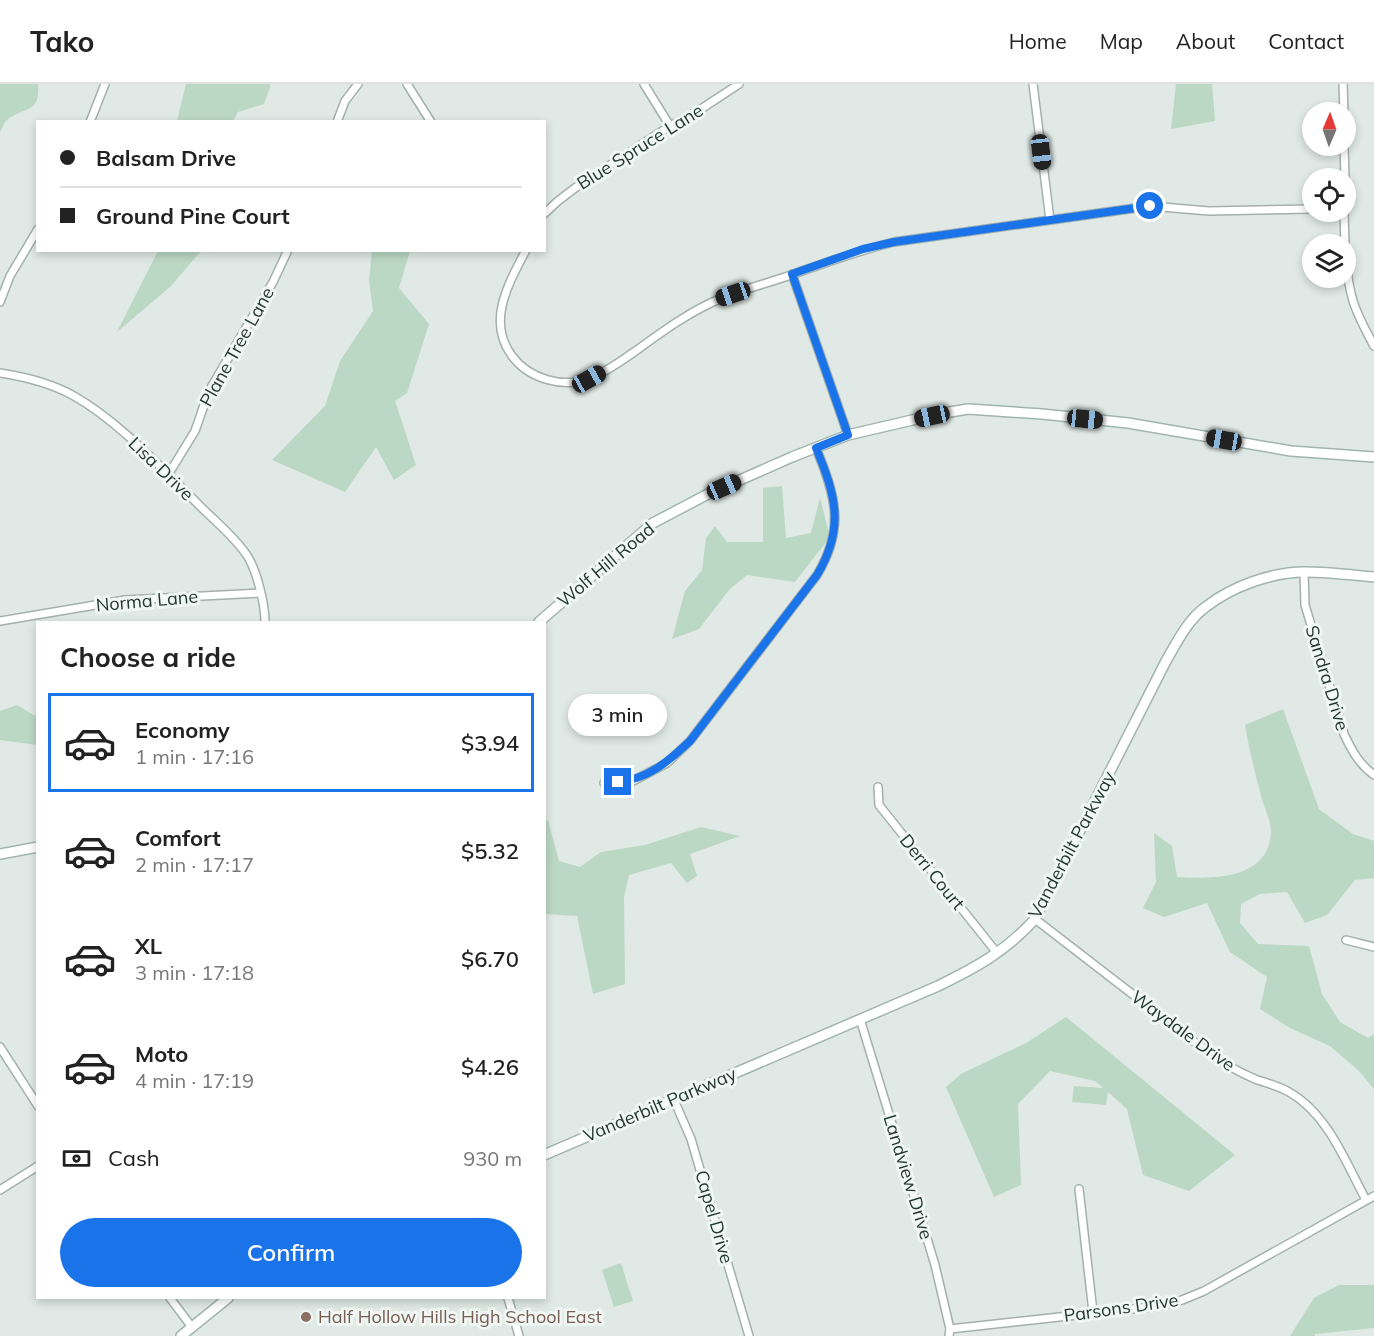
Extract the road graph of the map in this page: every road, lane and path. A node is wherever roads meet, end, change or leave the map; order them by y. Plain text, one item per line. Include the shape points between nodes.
1 (105, 84) edge
2 (358, 84) edge
3 (406, 84) edge
4 (644, 84) edge
5 (739, 84) edge
6 (1033, 84) edge
7 (1343, 84) edge
8 (1344, 102) edge
9 (91, 120) edge
10 (338, 120) edge
11 (430, 120) edge
12 (670, 126) junction
13 (1302, 209) edge
14 (546, 212) edge
15 (1050, 220) junction
16 (36, 232) edge
17 (287, 252) edge
18 (525, 252) edge
19 (792, 274) junction
20 (1348, 288) edge
21 (0, 302) edge
22 (1374, 346) edge
23 (0, 373) edge
24 (848, 435) junction
25 (816, 448) junction
26 (1374, 457) edge
27 (168, 475) junction
28 (1304, 572) junction
29 (1374, 577) edge
30 (260, 593) junction
31 (0, 621) edge
32 (265, 621) edge
33 (540, 621) edge
34 (1374, 775) edge
35 (604, 783) dead end
36 (878, 787) dead end
37 (36, 847) edge
38 (0, 854) edge
39 (1035, 919) junction
40 (1346, 940) dead end
41 (1374, 946) edge
42 (998, 953) junction
43 (860, 1019) junction
44 (0, 1047) edge
45 (674, 1100) junction
46 (36, 1103) edge
47 (546, 1154) edge
48 (36, 1167) edge
49 (1079, 1189) dead end
50 (0, 1190) edge
51 (1374, 1196) edge
52 (1366, 1200) junction
53 (171, 1299) edge
54 (227, 1299) edge
55 (508, 1299) edge
56 (1093, 1312) junction
57 (191, 1326) junction
58 (950, 1333) edge
59 (181, 1336) edge
60 (519, 1336) edge
61 (749, 1336) edge

1 - 9 street
2 - 10 street via 345,101
3 - 11 street
4 - 12 street
5 - 12 street, Blue Spruce Lane
6 - 15 street
7 - 8 street
12 - 14 street, Blue Spruce Lane
13 - 15 street via 1209,211 1150,206
15 - 19 street via 894,242
16 - 21 street via 10,276
17 - 27 street, Plane Tree Lane via 209,391 195,431
18 - 19 street via 501,306 504,341 527,370 568,383 589,379 617,364 720,298
19 - 24 street
20 - 22 street via 1354,309
23 - 27 street, Lisa Drive via 46,383 90,406
24 - 25 main road, Wolf Hill Road
24 - 26 main road, Wolf Hill Road via 968,408 1128,423 1291,451
25 - 33 main road, Wolf Hill Road via 708,494 654,523
25 - 35 street via 836,514 828,557 817,575 690,741 667,764 633,781
27 - 30 street, Lisa Drive via 248,556
28 - 29 main road, Vanderbilt Parkway
28 - 34 street, Sandra Drive via 1305,605 1344,734 1353,753
28 - 39 main road, Vanderbilt Parkway via 1268,577 1233,591 1206,606 1183,631
30 - 31 street, Norma Lane via 125,600
30 - 32 street, Lisa Drive
36 - 42 street, Derri Court via 879,805
37 - 38 main road
39 - 42 main road, Vanderbilt Parkway
39 - 52 street, Waydale Drive via 1210,1054 1303,1100 1327,1129
40 - 41 street
42 - 43 main road, Vanderbilt Parkway via 938,986
43 - 45 main road, Vanderbilt Parkway
43 - 58 street, Landview Drive via 935,1265
44 - 46 street
45 - 47 main road, Vanderbilt Parkway
45 - 61 street, Capel Drive via 691,1139
48 - 50 street
49 - 56 street
51 - 52 street, Parsons Drive
52 - 56 street, Parsons Drive via 1204,1291 1160,1306
53 - 57 street
54 - 57 main road
55 - 60 street
56 - 58 street, Parsons Drive
57 - 59 main road

